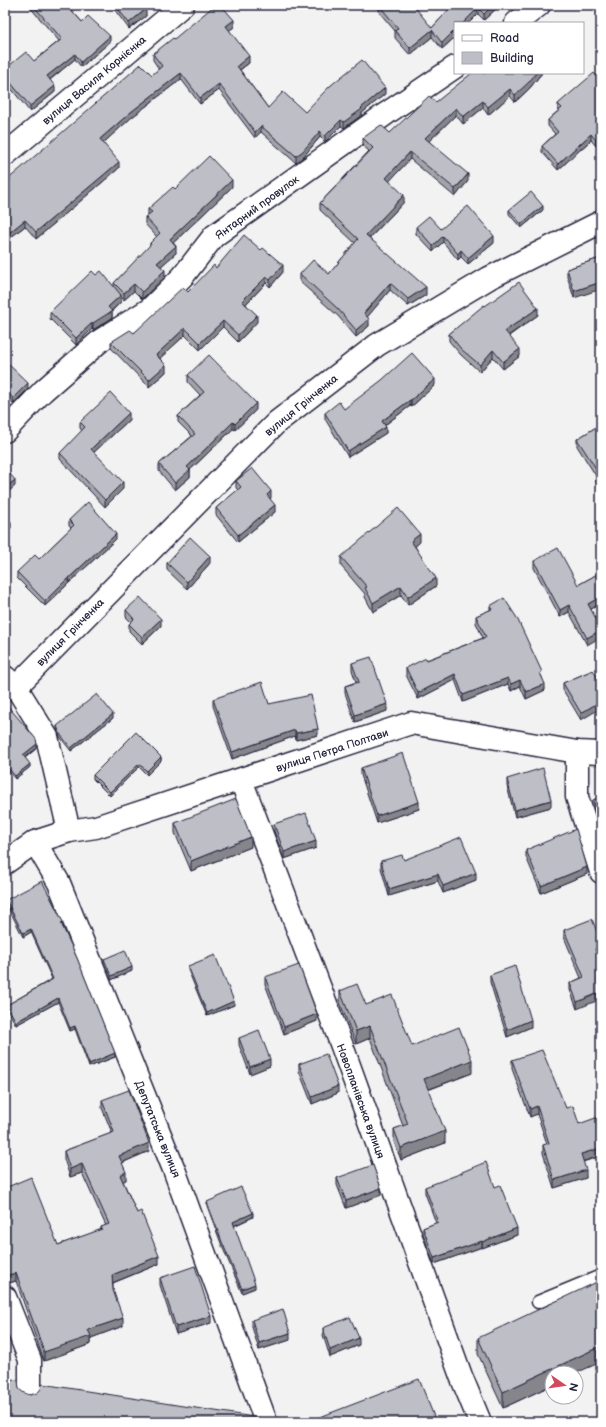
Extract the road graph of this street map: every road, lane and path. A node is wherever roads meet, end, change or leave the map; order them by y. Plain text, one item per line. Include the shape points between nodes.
1 (183, 5) edge
2 (539, 5) edge
3 (517, 22) edge
4 (454, 68) edge
5 (5, 155) edge
6 (601, 222) edge
7 (5, 431) edge
8 (10, 682) edge
9 (577, 752) junction
10 (601, 753) edge
11 (241, 780) junction
12 (69, 831) junction
13 (35, 842) junction
14 (5, 863) edge
15 (601, 872) edge
16 (601, 1276) edge
17 (5, 1297) edge
18 (538, 1302) dead end
19 (30, 1397) edge
20 (266, 1422) edge
21 (480, 1422) edge

1 - 5 street, вулиця Василя Корнієнка
2 - 3 street
4 - 7 street, Янтарний провулок via 214,236 183,276 150,309 101,340 43,391
6 - 8 street, вулиця Грінченка via 489,278 377,345 277,422
8 - 12 street via 47,736
9 - 10 street, вулиця Петра Полтави
9 - 11 street, вулиця Петра Полтави via 411,723
9 - 15 street via 577,796
11 - 12 street, вулиця Петра Полтави via 96,827
11 - 21 street, Новопланівська вулиця
12 - 13 street, вулиця Петра Полтави
13 - 14 street, вулиця Петра Полтави
13 - 20 street, Депутатська вулиця via 59,882 176,1172
16 - 18 lane
17 - 19 street via 30,1360

